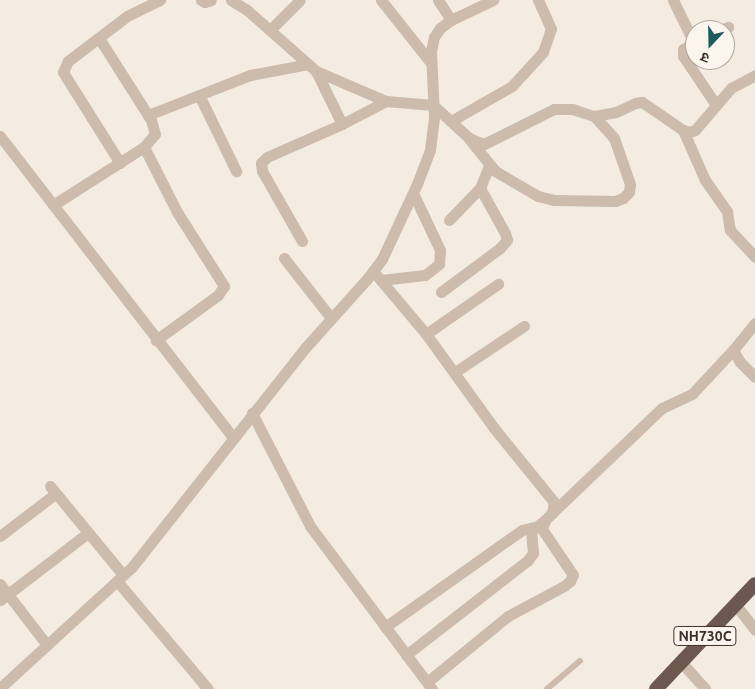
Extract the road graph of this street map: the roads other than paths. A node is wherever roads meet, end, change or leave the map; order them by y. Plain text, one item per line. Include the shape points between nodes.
1 (160, 0) edge
2 (201, 0) edge
3 (211, 0) edge
4 (231, 0) edge
5 (300, 0) edge
6 (381, 0) edge
7 (438, 0) edge
8 (493, 0) edge
9 (538, 0) edge
10 (673, 0) edge
11 (451, 20) junction
12 (685, 25) edge
13 (270, 30) junction
14 (99, 38) junction
15 (685, 48) edge
16 (685, 59) edge
17 (432, 63) junction
18 (312, 68) junction
19 (692, 70) edge
20 (755, 75) edge
21 (199, 95) junction
22 (386, 101) junction
23 (433, 105) junction
24 (716, 105) junction
25 (148, 115) junction
26 (594, 116) junction
27 (451, 121) junction
28 (342, 124) junction
29 (683, 130) junction
30 (0, 136) edge
31 (469, 138) junction
32 (144, 147) junction
33 (120, 163) junction
34 (489, 166) junction
35 (236, 171) dead end
36 (480, 188) junction
37 (413, 193) junction
38 (53, 206) junction
39 (449, 220) dead end
40 (302, 241) dead end
41 (755, 257) edge
42 (284, 258) dead end
43 (373, 271) junction
44 (381, 280) junction
45 (498, 284) dead end
46 (441, 292) dead end
47 (331, 318) junction
48 (755, 323) edge
49 (524, 326) dead end
50 (426, 334) junction
51 (156, 340) junction
52 (734, 350) junction
53 (455, 372) junction
54 (755, 377) edge
55 (252, 413) junction
56 (233, 438) junction
57 (548, 516) junction
58 (534, 527) junction
59 (88, 533) junction
60 (0, 536) edge
61 (120, 578) junction
62 (0, 584) edge
63 (755, 584) edge
64 (4, 597) edge
65 (735, 604) junction
66 (385, 627) junction
67 (755, 630) edge
68 (47, 645) junction
69 (406, 655) junction
70 (580, 661) dead end
71 (681, 662) junction
72 (429, 686) edge
73 (0, 688) edge
74 (208, 689) edge
75 (547, 689) edge
76 (656, 689) edge
77 (705, 689) edge

1 - 14 street via 127,16
2 - 3 street
4 - 13 street
5 - 13 street
6 - 17 street
7 - 11 street
8 - 11 street
9 - 27 street via 551,28 543,52 512,86
10 - 12 street
11 - 17 street via 440,28 434,38
13 - 18 street
14 - 25 street
14 - 33 street via 68,61 63,72
15 - 16 street
17 - 23 street
18 - 21 street via 258,72
18 - 22 street
18 - 28 street
19 - 24 street
20 - 24 street via 731,88
21 - 25 street
21 - 35 street
22 - 23 street
22 - 28 street
23 - 27 street
23 - 37 street via 431,142
24 - 29 street via 695,130
25 - 32 street via 155,134
26 - 29 street via 642,102
26 - 31 street via 563,107 544,113 484,144
26 - 34 street via 610,132 630,184 629,192 623,198 605,202 554,200 532,192
27 - 31 street
28 - 40 street via 267,157 261,163 262,172
29 - 41 street via 705,180 727,212 730,230
30 - 38 street
31 - 34 street
32 - 33 street
32 - 51 street via 177,212 224,286 218,295
33 - 38 street
34 - 36 street
36 - 39 street
36 - 46 street via 507,240
37 - 43 street via 391,242
37 - 44 street via 440,250 439,264 425,275
38 - 51 street
42 - 47 street
43 - 44 street
43 - 47 street
44 - 50 street
45 - 50 street
47 - 55 street
48 - 52 street
49 - 53 street
50 - 53 street
51 - 56 street
52 - 54 street via 736,357
52 - 57 street via 692,394 662,408
53 - 57 street via 494,428 554,502
55 - 56 street
55 - 66 street via 310,526
56 - 61 street
57 - 58 street
57 - 72 street via 542,529 570,568 573,575 570,581 508,616
58 - 66 street via 522,530
58 - 69 street via 530,535 534,553 528,560
59 - 60 street via 52,490
59 - 61 street
59 - 64 street
61 - 68 street
61 - 74 street
62 - 64 street
63 - 65 highway, NH730C
64 - 68 street
65 - 67 street
65 - 71 highway, NH730C
66 - 69 street
68 - 73 street
69 - 72 street
70 - 75 lane
71 - 76 highway, NH730C
71 - 77 street

